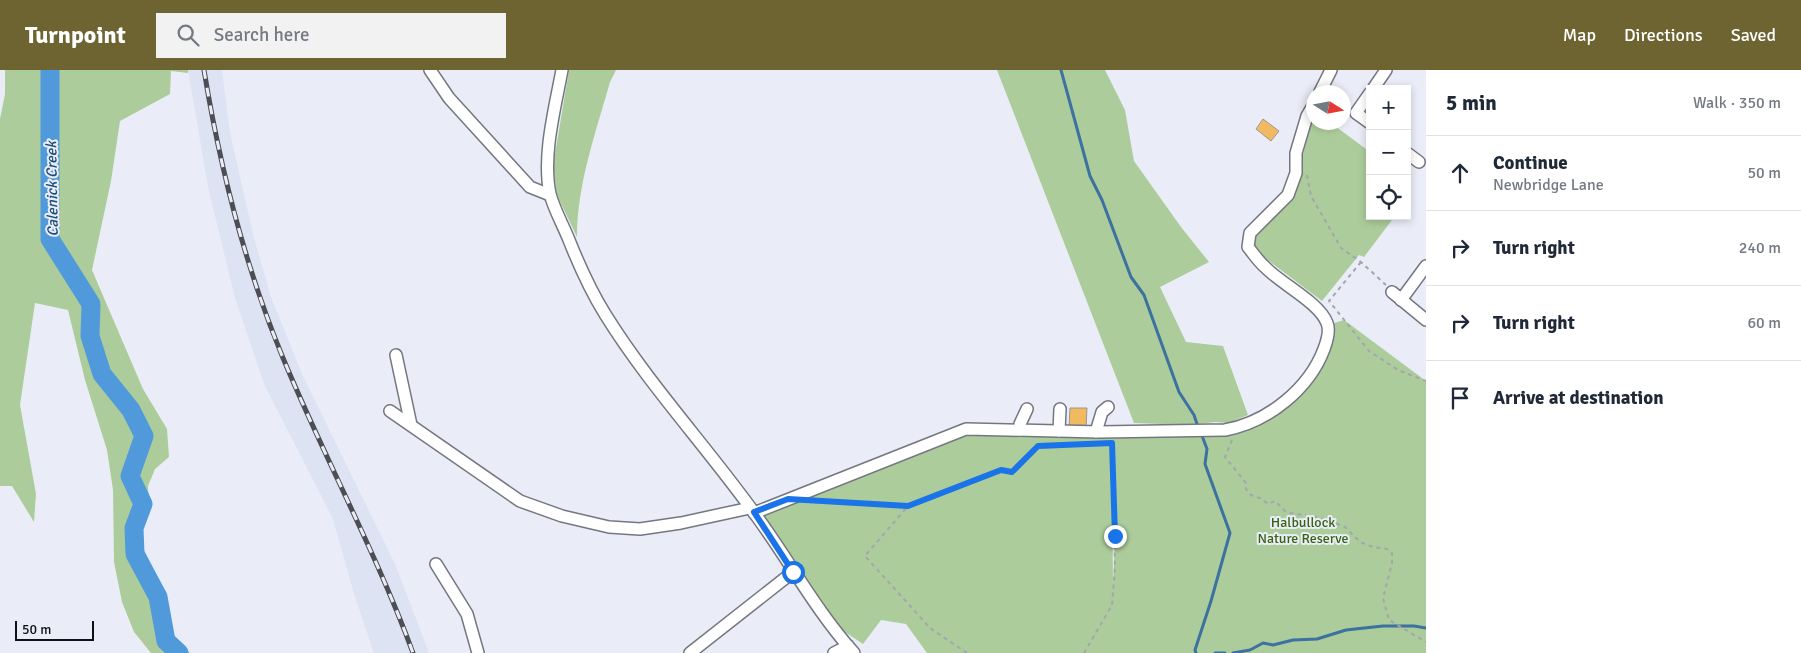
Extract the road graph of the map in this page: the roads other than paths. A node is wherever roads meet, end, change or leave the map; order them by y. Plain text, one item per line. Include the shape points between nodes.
1 (430, 70) edge
2 (562, 70) edge
3 (1331, 70) edge
4 (1386, 70) edge
5 (1324, 85) edge
6 (1376, 85) edge
7 (1366, 99) edge
8 (1306, 119) edge
9 (1366, 120) edge
10 (1411, 156) edge
11 (1419, 162) dead end
12 (550, 194) junction
13 (1426, 266) edge
14 (1392, 292) road end
15 (1401, 300) junction
16 (1426, 320) edge
17 (396, 355) dead end
18 (1108, 407) dead end
19 (1026, 409) dead end
20 (1060, 409) dead end
21 (390, 411) dead end
22 (411, 426) junction
23 (1020, 430) junction
24 (1059, 431) junction
25 (1096, 432) junction
26 (752, 510) junction
27 (436, 564) dead end
28 (793, 572) junction
29 (851, 649) edge
30 (478, 653) edge
31 (690, 653) edge
32 (834, 653) edge

1 - 12 street via 449,98 530,187
2 - 12 street via 550,137
3 - 5 street
4 - 6 street
7 - 9 street via 1356,113
8 - 25 street via 1296,153 1296,173 1288,195 1250,233 1248,247 1265,268 1320,311 1328,324 1328,340 1322,356 1301,388 1266,415 1234,428
10 - 11 street
12 - 26 street via 584,276 605,314 664,398
13 - 15 street
14 - 15 street
15 - 16 street
17 - 22 street
18 - 25 street via 1102,412
19 - 23 street
20 - 24 street
21 - 22 street
22 - 26 street via 520,501 562,516 608,527 640,529
23 - 24 street
23 - 26 street via 966,429
24 - 25 street
26 - 28 street
27 - 30 street via 467,614
28 - 29 street
28 - 31 street
29 - 32 street

